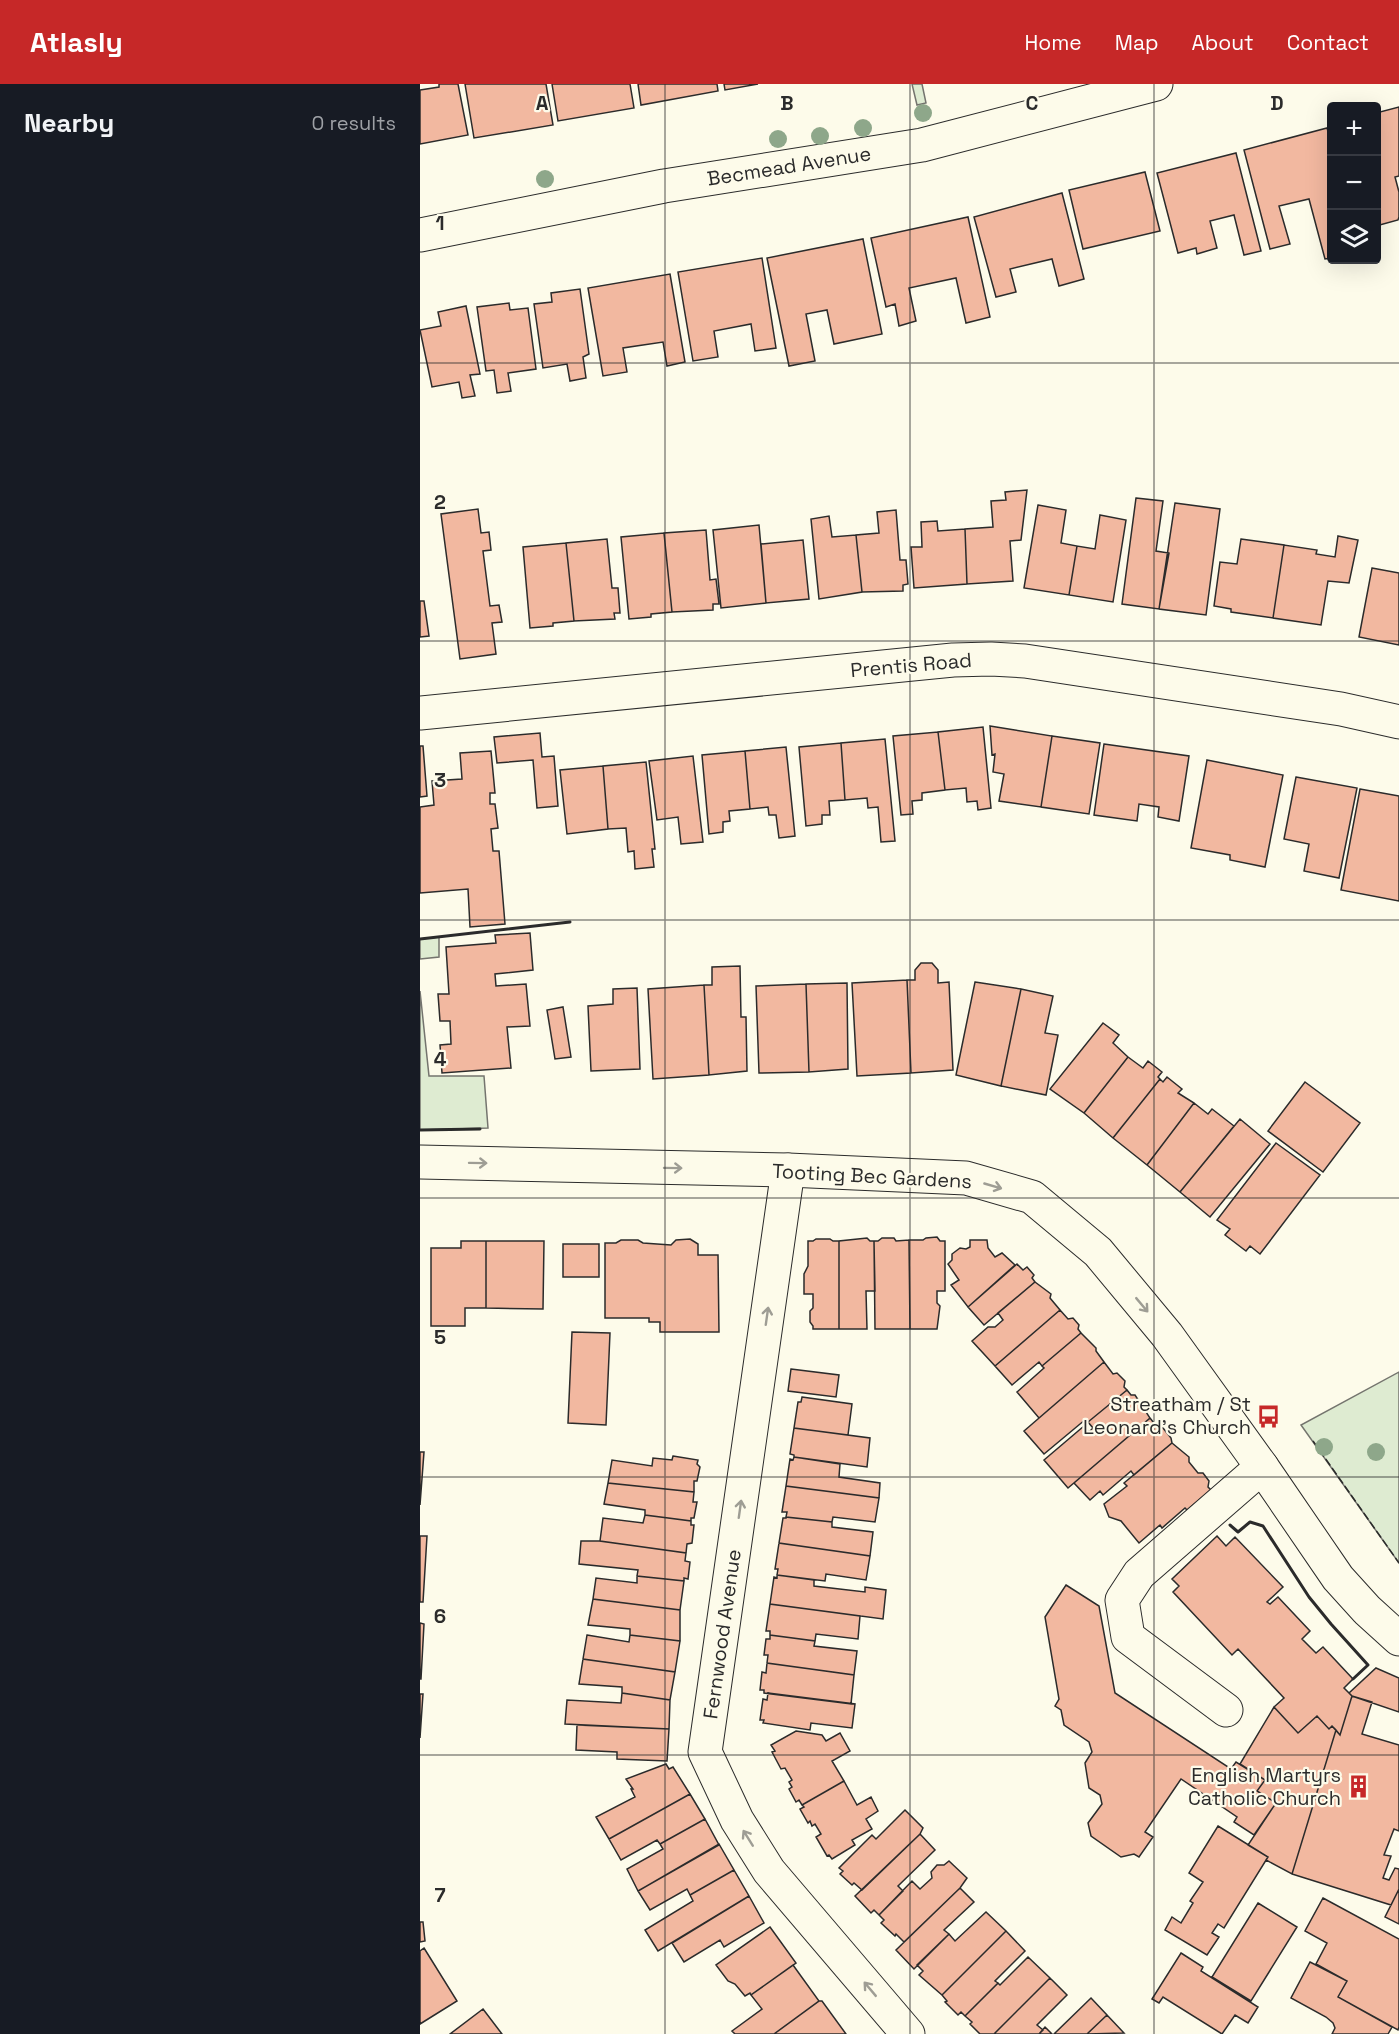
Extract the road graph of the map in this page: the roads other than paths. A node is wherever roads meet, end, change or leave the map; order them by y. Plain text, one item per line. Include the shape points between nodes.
1 (1156, 84) edge
2 (420, 235) edge
3 (420, 713) edge
4 (1399, 722) edge
5 (420, 1162) edge
6 (788, 1170) junction
7 (1262, 1467) junction
8 (1399, 1639) edge
9 (1226, 1710) dead end
10 (908, 2034) edge

1 - 2 main road, Becmead Avenue via 922,145 664,186
3 - 4 main road, Prentis Road via 991,658 1341,709
5 -> 6 main road, Tooting Bec Gardens
6 -> 7 main road, Tooting Bec Gardens via 966,1178 1032,1197 1098,1252 1167,1335
10 -> 6 main road, Fernwood Avenue via 769,1871 737,1820 705,1752
7 - 8 main road, Tooting Bec Gardens via 1338,1578
7 - 9 main road via 1138,1574 1122,1600 1128,1636

